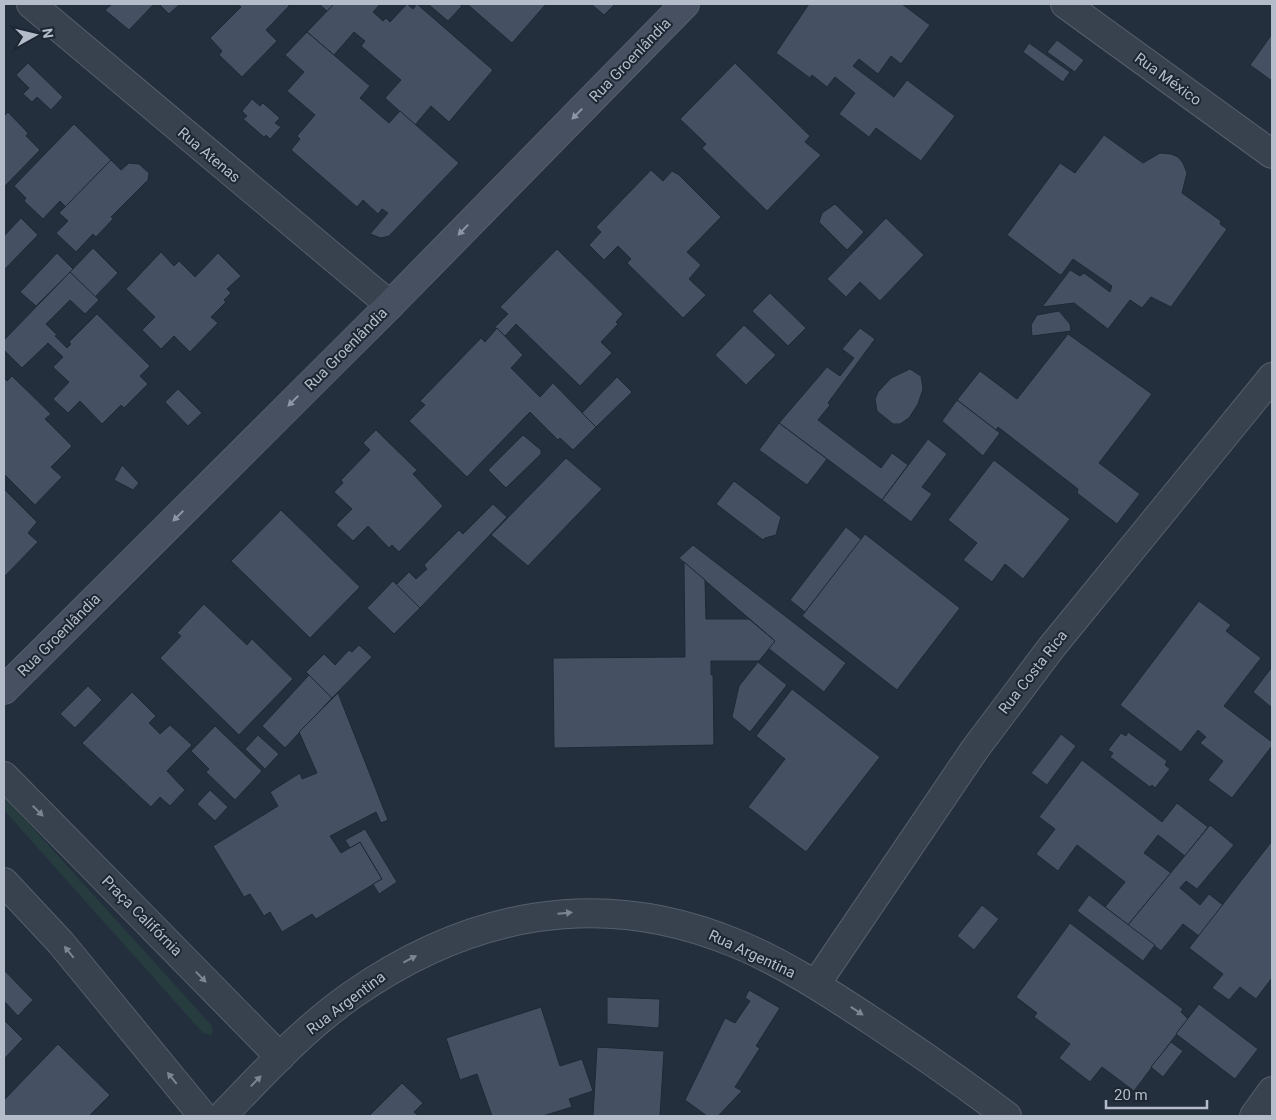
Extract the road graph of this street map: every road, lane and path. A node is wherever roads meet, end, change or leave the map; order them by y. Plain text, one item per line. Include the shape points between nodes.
1 (31, 4) edge
2 (685, 4) edge
3 (1065, 4) edge
4 (1272, 154) edge
5 (390, 305) junction
6 (1272, 376) edge
7 (4, 690) edge
8 (4, 776) edge
9 (4, 882) edge
10 (816, 984) junction
11 (280, 1057) junction
12 (1272, 1091) edge
13 (202, 1116) edge
14 (222, 1116) edge
15 (1007, 1116) edge
16 (1254, 1116) edge

1 - 5 street, Rua Atenas
2 -> 5 main road, Rua Groenlândia
3 - 4 street, Rua México
5 -> 7 main road, Rua Groenlândia
6 - 10 street, Rua Costa Rica via 1051,648 980,741
8 -> 11 street, Praça Califórnia
13 -> 9 street via 62,942
11 -> 10 street, Rua Argentina via 350,996 432,947 479,929 565,913 606,912 656,918 698,929 736,943
10 -> 15 street, Rua Argentina via 950,1072
14 -> 11 street, Rua Argentina
12 - 16 street

